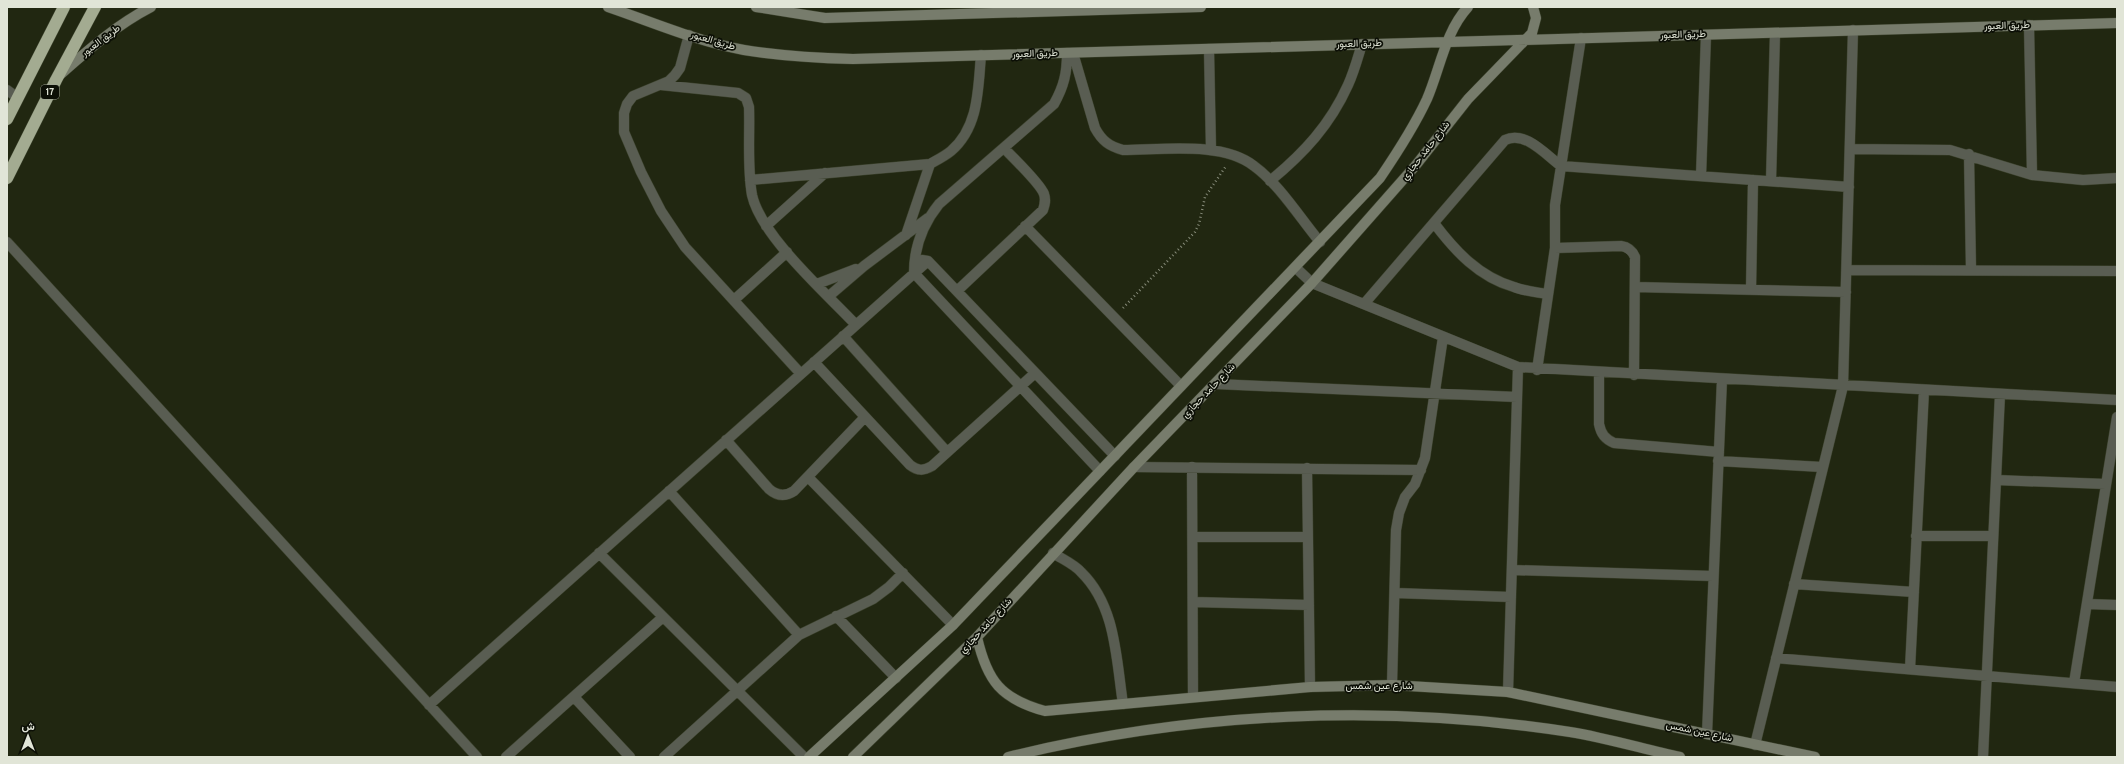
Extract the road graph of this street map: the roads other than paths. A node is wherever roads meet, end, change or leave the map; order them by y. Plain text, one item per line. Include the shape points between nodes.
1 (64, 7) edge
2 (95, 7) edge
3 (151, 7) edge
4 (608, 7) edge
5 (756, 7) edge
6 (1201, 7) edge
7 (1468, 7) edge
8 (1533, 7) edge
9 (2117, 23) edge
10 (2029, 25) junction
11 (1853, 30) junction
12 (1775, 33) junction
13 (1706, 34) junction
14 (689, 35) junction
15 (1581, 38) junction
16 (1527, 40) junction
17 (1448, 42) junction
18 (1362, 44) junction
19 (1209, 49) junction
20 (1070, 53) junction
21 (981, 55) junction
22 (56, 80) junction
23 (661, 85) junction
24 (7, 90) edge
25 (18, 98) junction
26 (7, 119) edge
27 (1004, 148) junction
28 (1850, 149) junction
29 (1211, 150) junction
30 (1969, 154) junction
31 (930, 164) junction
32 (1561, 166) junction
33 (825, 173) junction
34 (2032, 175) junction
35 (1701, 176) junction
36 (7, 178) edge
37 (2117, 178) edge
38 (750, 180) junction
39 (1754, 180) junction
40 (1770, 181) junction
41 (1270, 182) junction
42 (1849, 187) junction
43 (928, 218) junction
44 (1434, 223) junction
45 (766, 226) junction
46 (1025, 226) junction
47 (906, 235) junction
48 (7, 242) edge
49 (1320, 242) junction
50 (1556, 248) junction
51 (787, 252) junction
52 (914, 258) junction
53 (928, 261) junction
54 (864, 266) junction
55 (1296, 268) junction
56 (1847, 270) junction
57 (1971, 270) junction
58 (2117, 271) edge
59 (914, 273) junction
60 (1312, 283) junction
61 (817, 284) junction
62 (1635, 288) junction
63 (1751, 290) junction
64 (957, 291) junction
65 (1846, 292) junction
66 (1547, 294) junction
67 (829, 296) junction
68 (734, 300) junction
69 (1364, 304) junction
70 (856, 325) junction
71 (843, 336) junction
72 (1443, 337) junction
73 (814, 362) junction
74 (1518, 367) junction
75 (1537, 370) junction
76 (1599, 373) junction
77 (801, 374) junction
78 (1034, 374) junction
79 (1634, 375) junction
80 (1722, 379) junction
81 (1216, 384) junction
82 (1020, 386) junction
83 (1181, 386) junction
84 (1844, 386) junction
85 (1924, 390) junction
86 (1435, 393) junction
87 (2000, 394) junction
88 (1517, 396) junction
89 (2117, 400) edge
90 (865, 417) junction
91 (2117, 417) edge
92 (726, 440) junction
93 (947, 452) junction
94 (1114, 456) junction
95 (1719, 456) junction
96 (1134, 467) junction
97 (1192, 467) junction
98 (1822, 467) junction
99 (1307, 468) junction
100 (1421, 470) junction
101 (1100, 471) junction
102 (808, 477) junction
103 (1996, 480) junction
104 (2106, 484) junction
105 (669, 491) junction
106 (1916, 536) junction
107 (1993, 536) junction
108 (1193, 537) junction
109 (1308, 537) junction
110 (599, 553) junction
111 (1053, 553) junction
112 (1512, 570) junction
113 (903, 573) junction
114 (1714, 576) junction
115 (1794, 584) junction
116 (1914, 592) junction
117 (1395, 593) junction
118 (1511, 597) junction
119 (1193, 602) junction
120 (2087, 604) junction
121 (1309, 605) junction
122 (2117, 605) edge
123 (836, 616) junction
124 (663, 617) junction
125 (952, 625) junction
126 (799, 635) junction
127 (977, 638) junction
128 (1776, 658) junction
129 (1910, 669) junction
130 (1987, 676) junction
131 (896, 678) junction
132 (2074, 683) junction
133 (1392, 686) junction
134 (1310, 687) junction
135 (2117, 687) edge
136 (738, 690) junction
137 (1508, 692) junction
138 (574, 697) junction
139 (1193, 697) junction
140 (429, 704) junction
141 (1123, 704) junction
142 (1707, 734) junction
143 (1755, 745) junction
144 (476, 757) edge
145 (506, 757) edge
146 (630, 757) edge
147 (664, 757) edge
148 (804, 757) edge
149 (809, 757) edge
150 (853, 757) edge
151 (1008, 757) edge
152 (1680, 757) edge
153 (1815, 757) edge
154 (1983, 757) edge

1 - 25 highway, 17
2 - 22 highway, 17
3 - 22 street, طريق العبور via 113,30
4 - 14 street, طريق العبور
5 - 6 street via 825,18
7 - 17 street, شارع حامد حجازي via 1454,26
8 - 16 street, شارع حامد حجازي via 1535,26
9 - 10 street, طريق العبور
10 - 11 street, طريق العبور
10 - 34 street
11 - 12 street, طريق العبور
11 - 28 street
12 - 13 street, طريق العبور
12 - 40 street
13 - 15 street, طريق العبور
13 - 35 street
14 - 21 street, طريق العبور via 743,50 798,58
14 - 23 street via 680,68 669,81
15 - 16 street, طريق العبور
15 - 32 street
16 - 17 street, طريق العبور
16 - 60 street, شارع حامد حجازي via 1468,99 1416,165
17 - 18 street, طريق العبور
17 - 49 street, شارع حامد حجازي via 1426,99 1397,153 1380,178
18 - 19 street, طريق العبور
18 - 41 street via 1349,84 1329,121 1302,154
19 - 20 street, طريق العبور
19 - 29 street
20 - 21 street, طريق العبور
20 - 27 street via 1063,88 1054,104
20 - 29 street via 1095,128 1101,139 1111,147 1123,150
21 - 31 street via 977,108 967,132 951,151
22 - 36 highway, 17
23 - 38 street via 738,93 746,98 749,106
23 - 68 street via 633,96 624,113 624,132 661,211 685,247
24 - 25 street
25 - 26 highway, 17
27 - 43 street via 939,204
27 - 46 street via 1045,195 1042,210
28 - 30 street via 1950,150
28 - 42 street
29 - 41 street via 1233,154 1254,165
30 - 34 street
30 - 57 street
31 - 33 street
31 - 47 street
32 - 35 street
32 - 44 street via 1526,139 1505,140
32 - 50 street via 1555,205
33 - 38 street
33 - 45 street
34 - 37 street via 2083,180
35 - 39 street
38 - 45 street via 758,212
39 - 40 street
39 - 63 street
40 - 42 street
41 - 49 street
42 - 56 street
43 - 47 street
43 - 52 street
44 - 66 street via 1455,250 1482,272 1513,287
44 - 69 street
45 - 51 street
46 - 64 street
46 - 83 street
47 - 54 street
48 - 140 street
49 - 55 street, شارع حامد حجازي
50 - 62 street via 1626,247 1635,257
50 - 66 street
51 - 61 street
51 - 68 street
52 - 53 street
52 - 59 street
53 - 59 street
53 - 64 street
54 - 61 street
54 - 67 street
55 - 60 street
55 - 83 street, شارع حامد حجازي
56 - 57 street
56 - 65 street
57 - 58 street
59 - 70 street
59 - 82 street
60 - 69 street
60 - 81 street, شارع حامد حجازي
61 - 67 street
62 - 63 street
62 - 79 street
63 - 65 street
64 - 78 street
65 - 84 street
66 - 75 street
67 - 70 street
68 - 77 street
69 - 72 street
70 - 71 street
71 - 73 street
71 - 93 street
72 - 74 street
72 - 86 street
73 - 77 street
73 - 90 street
74 - 75 street
74 - 88 street
75 - 76 street
76 - 79 street
76 - 95 street via 1599,424 1600,430 1608,440 1614,443
77 - 92 street
78 - 82 street
78 - 94 street
79 - 80 street
80 - 84 street
80 - 95 street
81 - 86 street
81 - 96 street, شارع حامد حجازي
82 - 93 street
82 - 101 street
83 - 94 street, شارع حامد حجازي
84 - 85 street
84 - 98 street
85 - 87 street
85 - 106 street
86 - 88 street
86 - 100 street
87 - 89 street
87 - 103 street
88 - 112 street
90 - 93 street via 916,470 932,466
90 - 102 street
91 - 104 street
92 - 102 street via 778,495 789,494
92 - 105 street
94 - 101 street, شارع حامد حجازي
95 - 98 street
95 - 114 street
96 - 97 street
96 - 111 street, شارع حامد حجازي
97 - 99 street
97 - 108 street
98 - 115 street
99 - 100 street
99 - 109 street
100 - 117 street via 1399,513 1396,530
101 - 125 street, شارع حامد حجازي
102 - 113 street
103 - 104 street
103 - 107 street
104 - 120 street
105 - 110 street
105 - 126 street
106 - 107 street
106 - 116 street
107 - 130 street
108 - 109 street
108 - 119 street
109 - 121 street
110 - 124 street
110 - 140 street
111 - 127 street, شارع حامد حجازي
111 - 141 street via 1080,570 1098,590 1108,613
112 - 114 street
112 - 118 street
113 - 123 street via 873,599
113 - 125 street
114 - 142 street
115 - 116 street
115 - 128 street
116 - 129 street
117 - 118 street
117 - 133 street
118 - 137 street
119 - 121 street
119 - 139 street
120 - 122 street
120 - 132 street
121 - 134 street
123 - 126 street
123 - 131 street
124 - 136 street
124 - 138 street
125 - 131 street, شارع حامد حجازي
126 - 136 street
127 - 141 street, شارع عين شمس via 982,660 992,679 1006,695 1025,706 1045,711
127 - 150 street, شارع حامد حجازي
128 - 129 street
128 - 143 street
129 - 130 street
130 - 132 street
130 - 154 street
131 - 149 street, شارع حامد حجازي
132 - 135 street
133 - 134 street, شارع عين شمس
133 - 137 street, شارع عين شمس
134 - 139 street, شارع عين شمس
136 - 147 street
136 - 148 street
137 - 142 street, شارع عين شمس
138 - 145 street
138 - 146 street
139 - 141 street, شارع عين شمس
140 - 144 street
142 - 143 street, شارع عين شمس
143 - 153 street, شارع عين شمس
151 - 152 street via 1160,727 1263,718 1366,715 1469,720 1571,732

